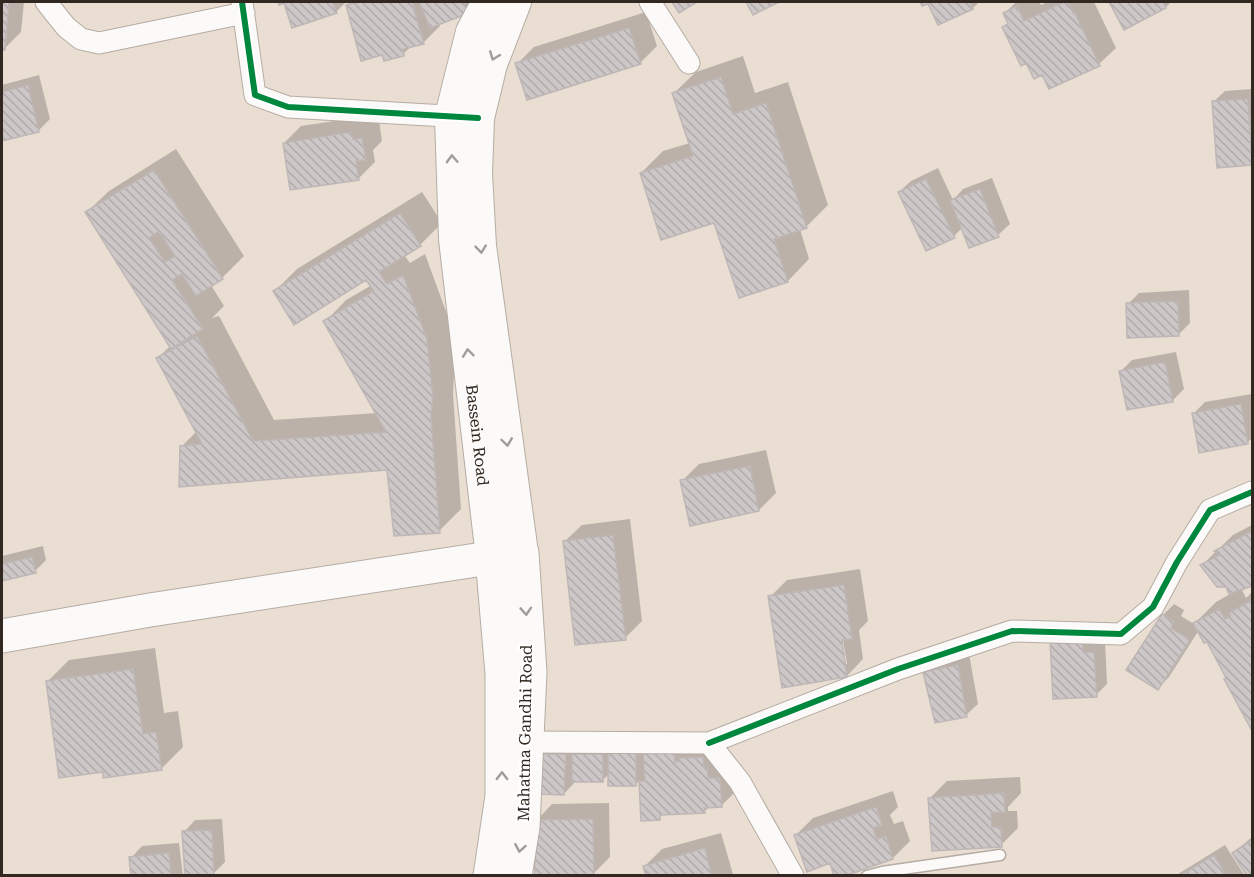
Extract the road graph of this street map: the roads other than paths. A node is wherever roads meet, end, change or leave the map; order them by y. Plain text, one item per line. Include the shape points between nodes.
1 (46, 2) edge
2 (488, 2) edge
3 (515, 2) edge
4 (651, 2) edge
5 (243, 7) edge
6 (689, 63) dead end
7 (464, 117) junction
8 (1252, 492) edge
9 (507, 555) junction
10 (2, 636) edge
11 (527, 742) junction
12 (709, 743) junction
13 (1000, 855) dead end
14 (490, 876) edge
15 (515, 876) edge
16 (793, 876) edge
17 (867, 876) edge

1 - 5 street via 73,33 99,43
2 - 7 main road, Bassein Road via 472,32
3 -> 7 main road, Bassein Road
4 - 6 street
5 - 7 street via 255,95 288,107
7 - 9 main road, Bassein Road via 455,239
8 - 12 street via 1210,510 1153,608 1121,634 1012,632 898,669
9 - 10 main road
9 -> 11 main road, Mahatma Gandhi Road via 530,672
14 -> 9 main road, Bassein Road via 502,796
11 - 12 street
11 -> 15 main road, Mahatma Gandhi Road via 524,827
12 - 16 street via 740,782
13 - 17 lane

